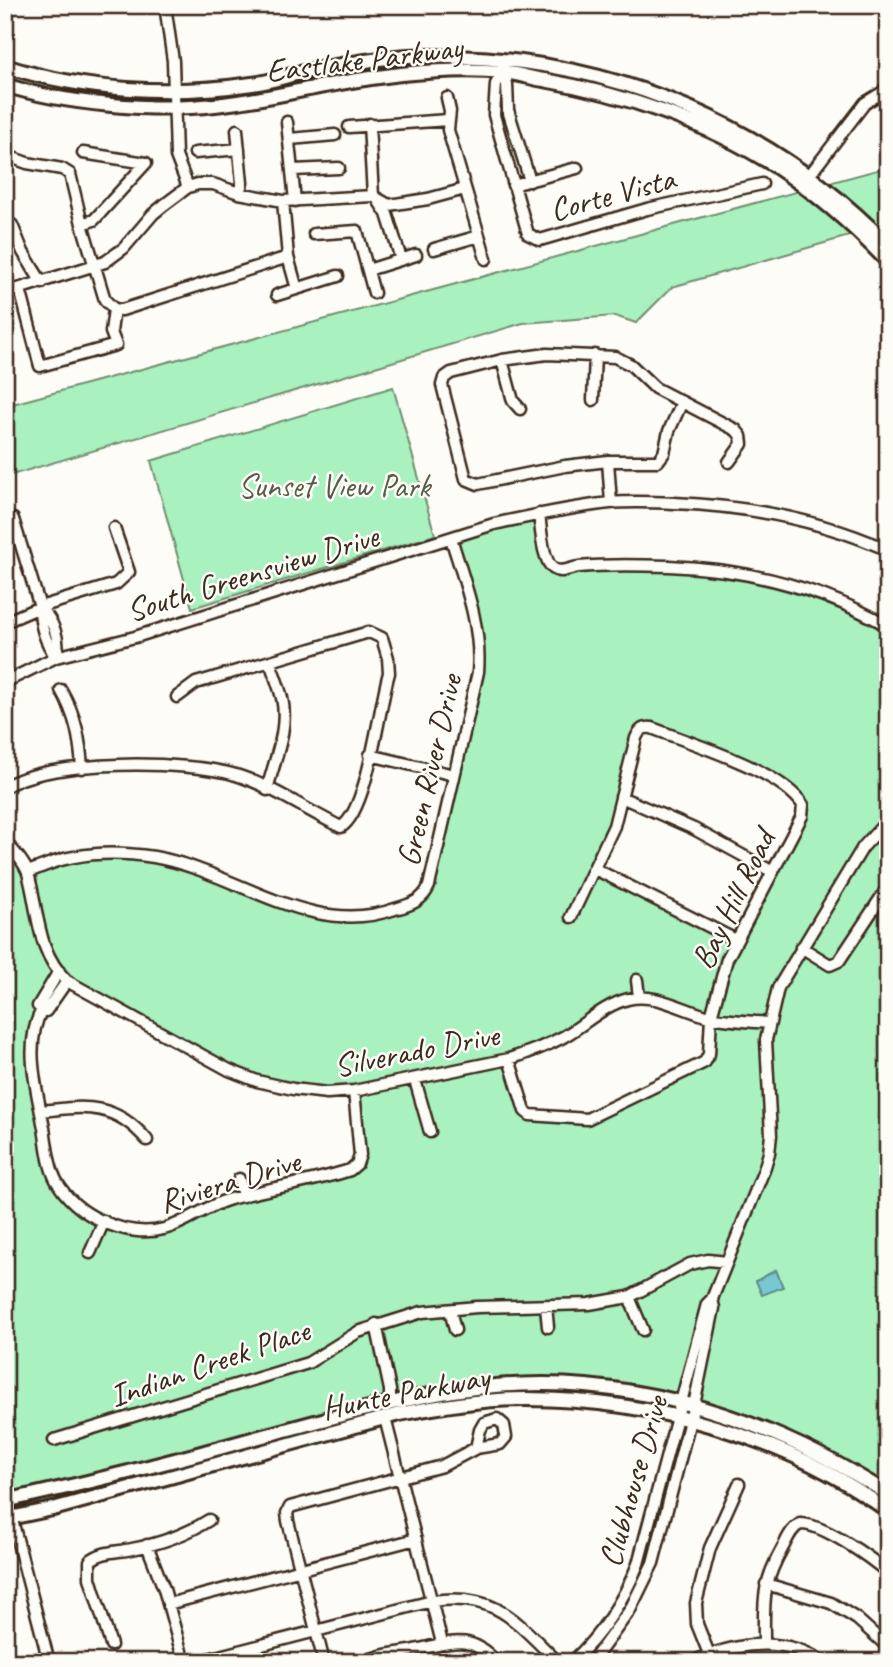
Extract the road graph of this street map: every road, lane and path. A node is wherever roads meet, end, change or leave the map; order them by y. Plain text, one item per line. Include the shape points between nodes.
1 (165, 5) edge
2 (887, 5) edge
3 (888, 29) edge
4 (504, 65) junction
5 (5, 66) edge
6 (5, 85) edge
7 (173, 90) junction
8 (886, 93) edge
9 (508, 97) junction
10 (447, 98) dead end
11 (494, 99) junction
12 (173, 107) junction
13 (508, 110) junction
14 (494, 115) junction
15 (448, 120) junction
16 (287, 122) dead end
17 (369, 124) junction
18 (349, 127) dead end
19 (237, 130) dead end
20 (335, 135) dead end
21 (290, 139) junction
22 (239, 149) junction
23 (83, 153) dead end
24 (195, 153) dead end
25 (5, 155) edge
26 (339, 167) dead end
27 (577, 168) dead end
28 (293, 170) junction
29 (530, 181) junction
30 (806, 181) junction
31 (762, 184) dead end
32 (513, 185) junction
33 (188, 187) junction
34 (465, 189) junction
35 (239, 193) junction
36 (375, 198) junction
37 (283, 201) junction
38 (295, 201) junction
39 (82, 224) junction
40 (5, 228) edge
41 (314, 234) dead end
42 (479, 236) junction
43 (888, 245) edge
44 (434, 249) dead end
45 (416, 254) dead end
46 (288, 257) junction
47 (401, 259) junction
48 (486, 259) dead end
49 (888, 261) edge
50 (96, 266) junction
51 (368, 270) junction
52 (338, 276) dead end
53 (42, 283) junction
54 (20, 289) junction
55 (297, 289) junction
56 (5, 293) edge
57 (374, 293) dead end
58 (277, 295) dead end
59 (114, 309) junction
60 (596, 355) junction
61 (502, 360) junction
62 (593, 400) dead end
63 (682, 402) junction
64 (520, 409) dead end
65 (608, 461) junction
66 (729, 462) dead end
67 (611, 503) junction
68 (539, 514) junction
69 (13, 519) dead end
70 (114, 528) dead end
71 (451, 538) junction
72 (888, 550) edge
73 (40, 607) junction
74 (5, 622) edge
75 (888, 625) edge
76 (56, 657) junction
77 (270, 662) junction
78 (5, 682) edge
79 (61, 690) dead end
80 (177, 697) dead end
81 (370, 755) junction
82 (82, 768) junction
83 (454, 775) junction
84 (6, 786) edge
85 (267, 790) junction
86 (621, 797) junction
87 (888, 820) edge
88 (5, 842) edge
89 (595, 869) junction
90 (28, 872) junction
91 (774, 872) junction
92 (888, 887) edge
93 (571, 917) dead end
94 (737, 940) junction
95 (801, 947) junction
96 (59, 971) junction
97 (637, 980) dead end
98 (67, 981) junction
99 (639, 997) junction
100 (42, 1009) junction
101 (710, 1017) junction
102 (769, 1023) junction
103 (509, 1059) junction
104 (415, 1080) junction
105 (354, 1091) junction
106 (41, 1111) junction
107 (429, 1132) dead end
108 (147, 1140) dead end
109 (239, 1179) dead end
110 (243, 1196) junction
111 (104, 1221) junction
112 (90, 1254) dead end
113 (727, 1262) junction
114 (629, 1297) junction
115 (545, 1306) junction
116 (450, 1310) junction
117 (376, 1324) junction
118 (548, 1327) dead end
119 (455, 1330) dead end
120 (643, 1330) dead end
121 (390, 1402) junction
122 (688, 1403) junction
123 (385, 1418) junction
124 (684, 1419) junction
125 (54, 1440) dead end
126 (476, 1448) dead end
127 (400, 1477) junction
128 (739, 1484) dead end
129 (888, 1494) edge
130 (6, 1498) edge
131 (888, 1511) edge
132 (8, 1518) edge
133 (209, 1520) dead end
134 (416, 1539) junction
135 (148, 1545) junction
136 (300, 1568) junction
137 (888, 1573) edge
138 (766, 1584) junction
139 (432, 1601) junction
140 (168, 1604) junction
141 (316, 1630) junction
142 (442, 1643) junction
143 (764, 1644) junction
144 (111, 1645) dead end
145 (888, 1647) edge
146 (709, 1654) junction
147 (49, 1662) edge
148 (184, 1662) edge
149 (196, 1662) edge
150 (324, 1662) edge
151 (365, 1662) edge
152 (496, 1662) edge
153 (558, 1662) edge
154 (572, 1662) edge
155 (592, 1662) edge
156 (692, 1662) edge
157 (823, 1662) edge

1 - 7 street
2 - 3 street
4 - 7 main road, Eastlake Parkway via 408,56 252,84
4 - 9 street, Corte Vista
4 - 11 street, Corte Vista
4 - 12 main road, Eastlake Parkway
4 - 30 main road, Eastlake Parkway via 582,74 661,96 733,128
5 - 7 main road, Eastlake Parkway via 64,81
6 - 12 main road, Eastlake Parkway via 90,102
7 - 12 street
8 - 30 street via 865,103
9 - 11 street
9 - 13 street, Corte Vista
10 - 15 street
11 - 14 street, Corte Vista
12 - 33 street via 176,156
13 - 14 street
13 - 29 street, Corte Vista
14 - 32 street, Corte Vista
15 - 17 street
15 - 34 street
16 - 21 street
17 - 18 street
17 - 36 street
19 - 22 street
20 - 21 street
21 - 28 street
22 - 24 street
22 - 35 street
23 - 39 street via 146,163 94,220
25 - 39 street via 70,174
26 - 28 street
27 - 29 street, Corte Vista
28 - 38 street
29 - 32 street, Corte Vista
30 - 43 main road, Eastlake Parkway
30 - 49 main road, Eastlake Parkway
31 - 32 street, Corte Vista via 647,209 540,240 528,234
33 - 35 street via 213,184
33 - 50 street via 153,214 124,248
34 - 36 street via 401,204 389,205
34 - 42 street
35 - 37 street
36 - 38 street
36 - 47 street via 387,214
37 - 38 street
37 - 46 street
39 - 50 street
40 - 53 street via 12,225
41 - 51 street via 357,231
42 - 44 street
42 - 48 street
45 - 47 street
46 - 55 street
46 - 59 street
47 - 51 street
50 - 53 street
50 - 59 street via 105,300
51 - 57 street
52 - 55 street
53 - 54 street
54 - 56 street
54 - 59 street via 40,366 116,345 111,332
55 - 58 street
60 - 61 street via 547,354
60 - 62 street
60 - 63 street via 631,365 655,388
61 - 64 street via 513,401
61 - 65 street via 451,373 442,382 469,482
63 - 65 street via 660,459
63 - 66 street via 741,436 742,444
65 - 67 street
67 - 68 street, South Greensview Drive
67 - 72 street, South Greensview Drive via 712,505 786,516
68 - 71 street, South Greensview Drive
68 - 75 street via 546,559 561,572 581,567 673,566 743,574 832,598
69 - 73 street
70 - 73 street via 127,576 116,584
71 - 76 street, South Greensview Drive via 135,637
71 - 83 street, Green River Drive via 476,624 479,662
73 - 74 street
73 - 76 street via 59,645
76 - 78 street, South Greensview Drive
77 - 80 street via 195,683
77 - 81 street via 355,635 369,632 382,638 388,673
77 - 85 street via 282,698 283,718
79 - 82 street via 80,739
81 - 83 street
81 - 85 street via 362,791 349,822 341,827
82 - 84 street via 41,772
82 - 85 street via 141,763 220,771
83 - 90 street, Green River Drive via 428,891 416,902 384,914 357,918 325,915 283,904 188,865 141,855 73,857
86 - 89 street
86 - 91 street
86 - 91 street, Bay Hill Road via 636,738 644,727 761,772 797,795 803,805
87 - 95 street, Clubhouse Drive via 863,847
88 - 90 street, Silverado Drive
89 - 93 street
89 - 94 street
90 - 96 street, Silverado Drive via 42,942
91 - 94 street, Bay Hill Road
92 - 95 street via 839,961 830,965
94 - 101 street, Bay Hill Road via 719,979
95 - 102 street, Clubhouse Drive via 778,988
96 - 98 street, Silverado Drive
96 - 100 street, Riviera Drive via 38,1006
97 - 99 street
98 - 100 street via 46,1011
98 - 105 street, Silverado Drive via 245,1077 315,1092
99 - 101 street
99 - 103 street, Silverado Drive via 611,1006 564,1036
100 - 106 street, Riviera Drive via 32,1046
101 - 102 street
101 - 103 street, Bay Hill Road via 705,1062 587,1119 530,1115
102 - 113 street, Clubhouse Drive via 769,1153
103 - 104 street, Silverado Drive
104 - 105 street, Silverado Drive
104 - 107 street
105 - 110 street, Riviera Drive via 357,1164 335,1175
106 - 108 street via 106,1110
106 - 111 street, Riviera Drive via 54,1178 72,1202
109 - 110 street
110 - 111 street, Riviera Drive via 159,1230 129,1230
111 - 112 street
113 - 114 street, Indian Creek Place via 690,1264
113 - 122 street, Clubhouse Drive via 708,1304
114 - 115 street, Indian Creek Place
114 - 120 street
115 - 116 street, Indian Creek Place
115 - 118 street
116 - 117 street, Indian Creek Place
116 - 119 street
117 - 121 street
117 - 125 street, Indian Creek Place via 307,1363
121 - 122 main road, Hunte Parkway via 463,1390 548,1384
121 - 130 main road, Hunte Parkway via 162,1464
122 - 124 street, Clubhouse Drive
122 - 129 main road, Hunte Parkway via 778,1434
123 - 124 main road, Hunte Parkway via 446,1405 525,1399 605,1404
123 - 127 street
123 - 132 main road, Hunte Parkway
124 - 131 main road, Hunte Parkway via 773,1447
124 - 154 street, Clubhouse Drive via 630,1584 593,1641
124 - 155 street, Clubhouse Drive via 653,1563 630,1610
126 - 127 street via 442,1466
127 - 134 street
127 - 136 street via 290,1507 287,1513
128 - 146 street via 710,1548 696,1603 696,1624
130 - 132 street
132 - 147 street
133 - 135 street
134 - 136 street
134 - 139 street
135 - 140 street
135 - 144 street via 100,1555 88,1565
136 - 140 street
136 - 141 street
137 - 138 street via 835,1538 800,1524
138 - 143 street
138 - 145 street via 831,1603 858,1619
139 - 141 street
139 - 142 street
139 - 153 street via 468,1598 498,1609
140 - 148 street
141 - 149 street
141 - 150 street
142 - 151 street
142 - 152 street via 474,1644
143 - 146 street
143 - 157 street via 795,1649
146 - 156 street

